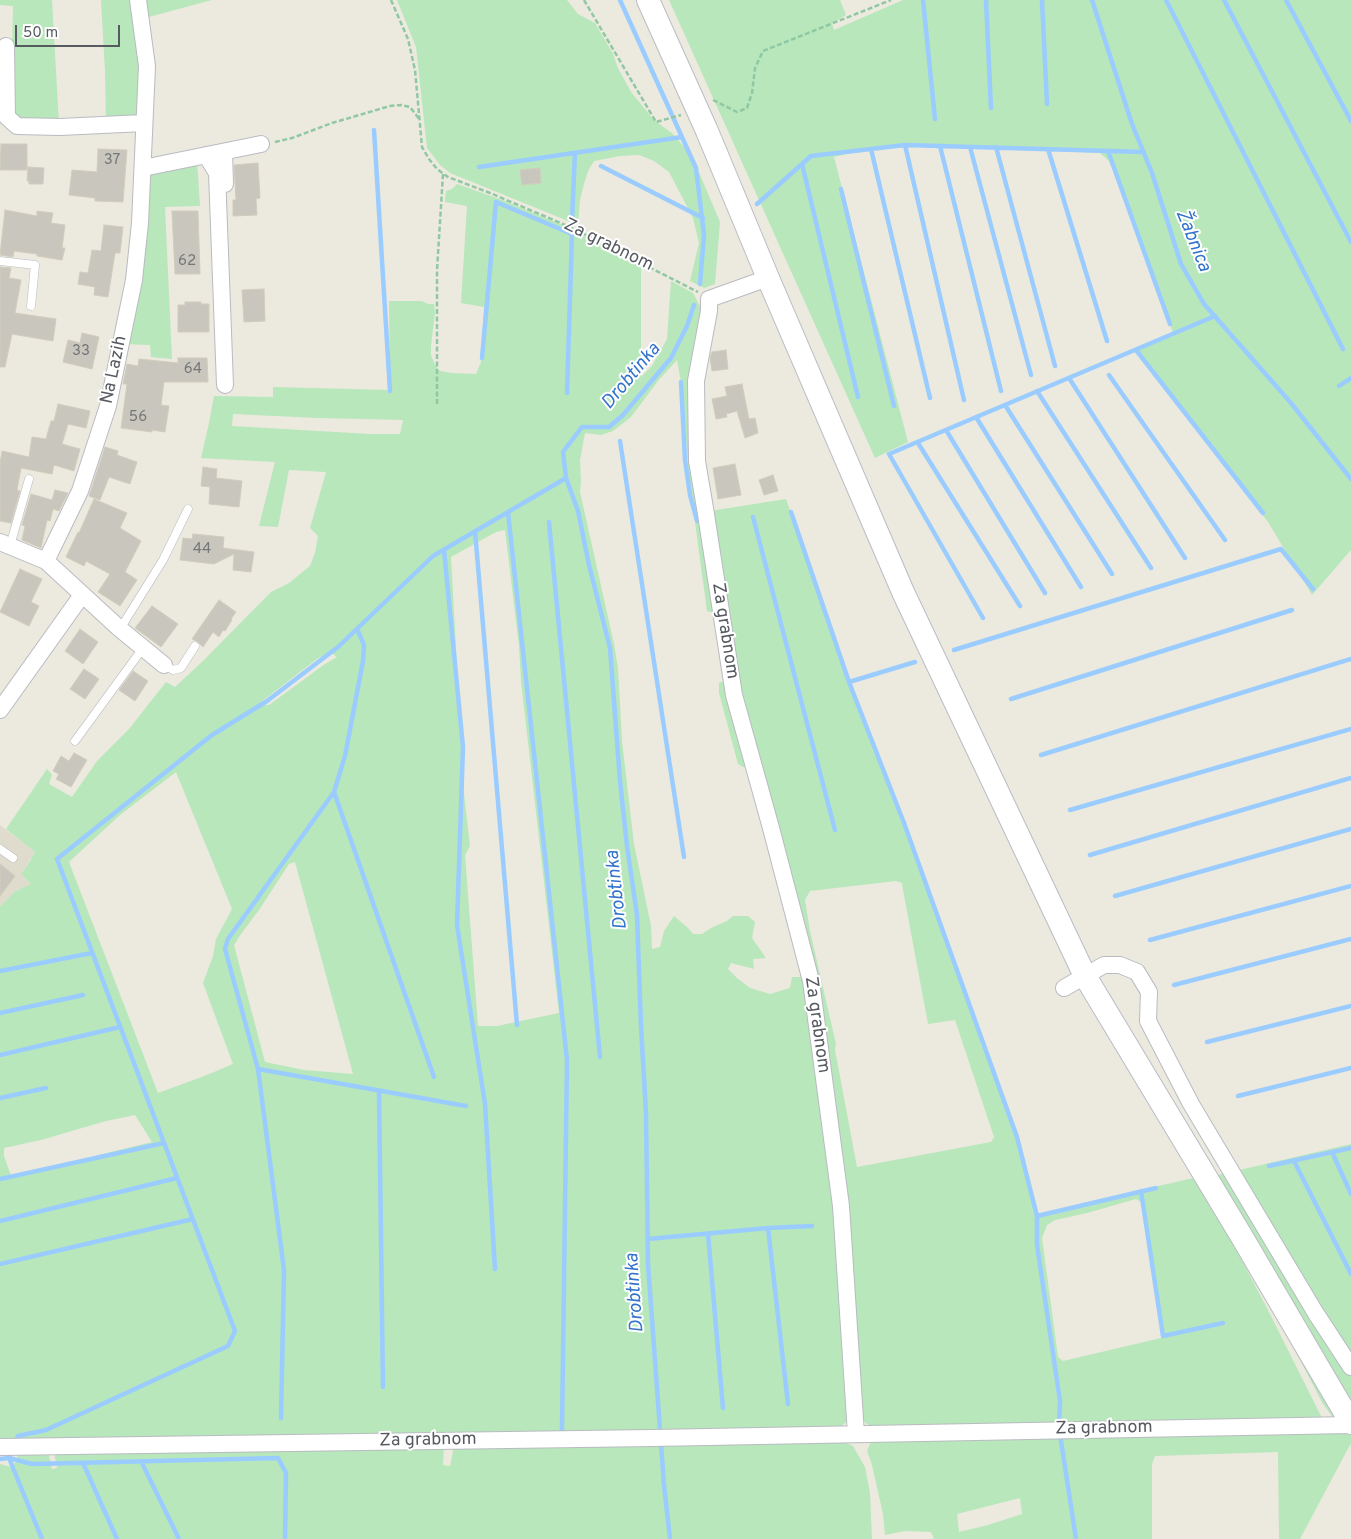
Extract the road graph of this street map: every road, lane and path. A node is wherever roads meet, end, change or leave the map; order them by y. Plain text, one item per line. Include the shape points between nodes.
1 (138, 0) edge
2 (391, 0) edge
3 (584, 0) edge
4 (648, 0) edge
5 (891, 0) edge
6 (6, 46) dead end
7 (712, 99) dead end
8 (679, 116) dead end
9 (420, 120) junction
10 (144, 123) junction
11 (261, 144) joint
12 (224, 152) junction
13 (206, 155) junction
14 (143, 168) junction
15 (443, 174) junction
16 (0, 261) edge
17 (768, 278) junction
18 (709, 300) junction
19 (31, 306) dead end
20 (233, 322) dead end
21 (225, 385) dead end
22 (438, 404) dead end
23 (29, 479) dead end
24 (188, 509) dead end
25 (5, 544) edge
26 (46, 561) junction
27 (82, 595) junction
28 (120, 629) junction
29 (195, 646) dead end
30 (143, 648) junction
31 (164, 665) joint
32 (0, 710) edge
33 (75, 741) dead end
34 (0, 849) edge
35 (13, 858) dead end
36 (1085, 976) junction
37 (1064, 988) dead end
38 (1351, 1367) edge
39 (1351, 1424) edge
40 (856, 1434) junction
41 (1, 1447) edge

1 - 10 street, Na Lazih via 147,66
2 - 9 path, Za grabnom via 408,39
3 - 8 path via 656,122
4 - 17 main road
5 - 7 path via 762,52 755,68 747,108 737,112
6 - 10 street via 6,117 17,126
9 - 11 path via 410,107 390,106 292,138
9 - 15 path, Za grabnom via 422,147
10 - 14 street, Na Lazih
11 - 12 street
12 - 13 street
12 - 20 street
13 - 14 street
13 - 21 street via 217,173
14 - 26 street, Na Lazih via 134,280 108,406 80,491
15 - 18 path, Za grabnom via 570,227 694,289
15 - 22 path via 437,270
16 - 19 lane via 35,265
17 - 18 street
17 - 36 main road via 903,592
18 - 40 street, Za grabnom via 696,382 696,461 734,695 811,981 841,1206
23 - 25 lane
24 - 28 lane via 163,560
25 - 26 street
26 - 27 street
27 - 28 street
27 - 32 street
28 - 30 street
29 - 31 lane via 181,668 173,670
30 - 31 street
30 - 33 lane
34 - 35 lane
36 - 37 street
36 - 38 street via 1104,965 1120,965 1137,972 1148,992 1148,1021 1191,1104
36 - 39 main road
39 - 40 street, Za grabnom
40 - 41 street, Za grabnom

